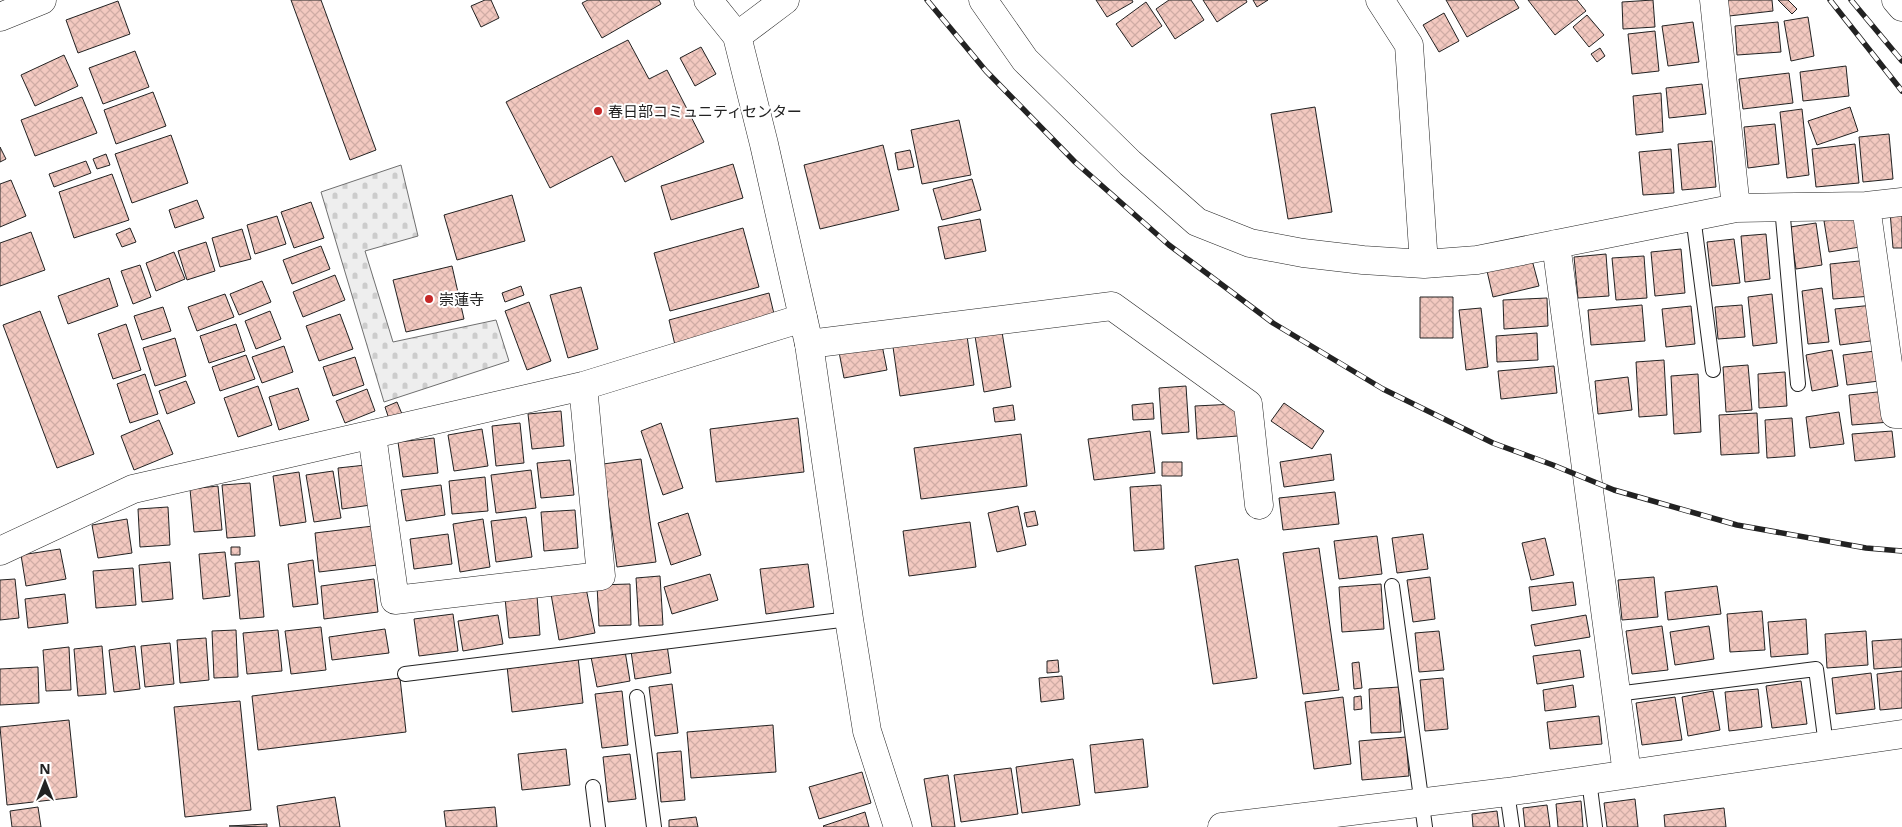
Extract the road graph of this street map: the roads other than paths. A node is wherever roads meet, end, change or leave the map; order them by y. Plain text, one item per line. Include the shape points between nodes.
1 (42, 0) edge
2 (708, 0) edge
3 (785, 0) edge
4 (983, 0) edge
5 (1380, 0) edge
6 (1714, 0) edge
7 (1896, 0) edge
8 (1902, 7) edge
9 (0, 17) edge
10 (737, 36) junction
11 (1902, 202) edge
12 (1866, 206) junction
13 (1782, 207) junction
14 (1736, 208) junction
15 (1693, 216) junction
16 (1556, 244) junction
17 (1424, 264) junction
18 (802, 318) junction
19 (809, 344) junction
20 (1712, 370) dead end
21 (1798, 384) dead end
22 (583, 386) junction
23 (1902, 414) edge
24 (372, 435) junction
25 (1259, 505) dead end
26 (0, 551) edge
27 (1392, 586) dead end
28 (849, 619) junction
29 (405, 674) dead end
30 (1616, 694) junction
31 (637, 697) dead end
32 (1902, 734) edge
33 (1826, 745) junction
34 (1627, 774) junction
35 (1589, 780) junction
36 (593, 787) dead end
37 (1507, 792) junction
38 (1424, 814) edge
39 (1340, 820) edge
40 (1256, 825) edge
41 (598, 827) edge
42 (654, 827) edge
43 (898, 827) edge
44 (1222, 827) edge
45 (1512, 827) edge
46 (1595, 827) edge

1 - 9 street
2 - 10 street
3 - 10 street
4 - 17 street via 1025,60 1130,163 1198,222 1250,243 1303,253
5 - 17 street via 1409,45
6 - 14 street
7 - 8 street
10 - 18 street
11 - 12 street
12 - 13 street
12 - 23 street via 1895,414
13 - 14 street
13 - 21 lane
14 - 15 street
15 - 16 street
15 - 20 lane
16 - 17 street via 1477,260
16 - 30 street
18 - 19 street
18 - 22 street
19 - 25 street via 1112,306 1248,404
19 - 28 street
22 - 24 street
22 - 24 street via 601,576 395,600
24 - 26 street via 133,489
27 - 38 lane
28 - 29 lane
28 - 43 street via 867,731
30 - 33 lane via 1816,669
30 - 34 street
31 - 42 lane
32 - 33 street
33 - 34 street
34 - 35 street
35 - 37 street
35 - 46 lane
36 - 41 lane
37 - 38 street
37 - 45 lane
38 - 39 street
39 - 40 street
40 - 44 street

